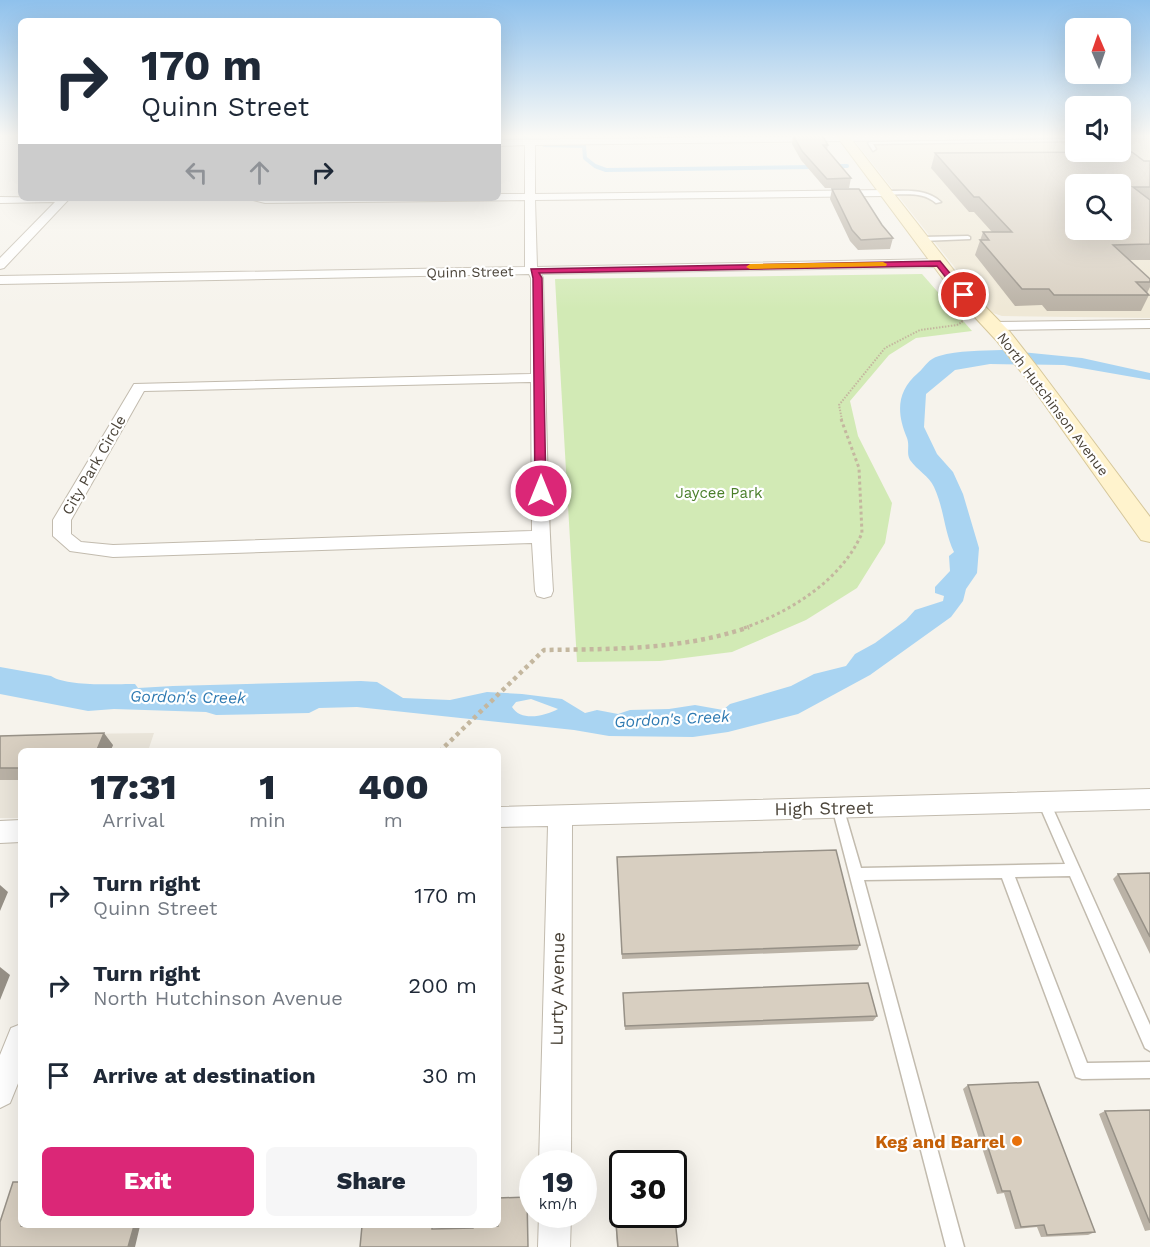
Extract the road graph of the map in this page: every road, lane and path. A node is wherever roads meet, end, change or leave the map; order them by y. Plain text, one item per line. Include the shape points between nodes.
1 (530, 193) edge
2 (872, 193) edge
3 (886, 193) edge
4 (894, 193) edge
5 (501, 198) edge
6 (530, 198) junction
7 (18, 199) edge
8 (0, 200) edge
9 (62, 201) edge
10 (938, 202) dead end
11 (968, 238) dead end
12 (922, 239) junction
13 (940, 263) junction
14 (0, 265) edge
15 (534, 271) junction
16 (0, 280) edge
17 (958, 314) dead end
18 (1150, 324) edge
19 (998, 331) junction
20 (540, 378) junction
21 (1150, 534) edge
22 (541, 537) junction
23 (544, 591) dead end
24 (443, 748) edge
25 (1150, 799) edge
26 (1044, 802) junction
27 (838, 807) junction
28 (560, 814) junction
29 (501, 816) edge
30 (18, 831) edge
31 (0, 832) edge
32 (1073, 870) junction
33 (1006, 871) junction
34 (855, 874) junction
35 (1150, 1043) edge
36 (18, 1046) edge
37 (1150, 1070) edge
38 (0, 1093) edge
39 (555, 1150) edge
40 (555, 1228) edge
41 (554, 1247) edge
42 (955, 1247) edge

1 - 6 street
2 - 6 street
3 - 12 main road, North Hutchinson Avenue
4 - 10 lane via 925,194
5 - 6 street
6 - 15 street via 530,265
7 - 8 street
9 - 14 street
11 - 12 lane
12 - 13 main road, North Hutchinson Avenue
13 - 15 street, Quinn Street
13 - 19 main road, North Hutchinson Avenue
15 - 16 street, Quinn Street
15 - 20 street
17 - 24 path via 962,322 957,325 920,330 885,348 840,402 839,414 858,468 862,533 837,570 811,594 794,607 751,627 702,642 544,650
18 - 19 street
19 - 21 main road, North Hutchinson Avenue
20 - 22 street
20 - 22 street, City Park Circle via 139,387 62,520 62,536 76,547 113,551
22 - 23 street
25 - 26 street, High Street
26 - 27 street, High Street
26 - 32 lane
27 - 28 street, High Street
27 - 34 lane
28 - 29 street, High Street
28 - 39 street, Lurty Avenue
30 - 31 street
32 - 33 lane
32 - 35 lane
33 - 34 lane
33 - 37 lane via 1082,1071
34 - 42 lane
36 - 38 street
40 - 41 street

